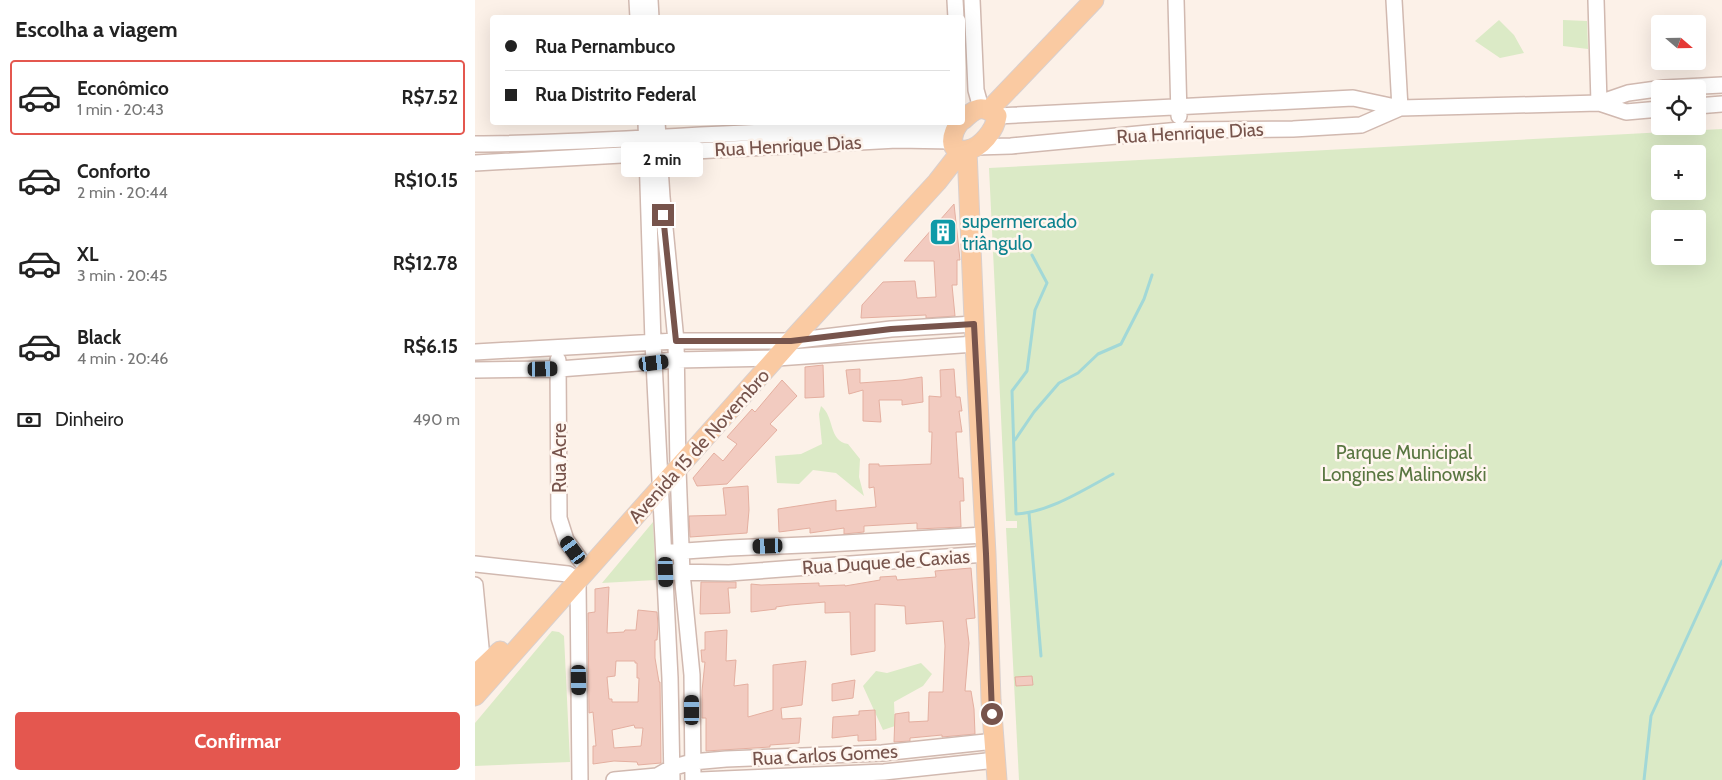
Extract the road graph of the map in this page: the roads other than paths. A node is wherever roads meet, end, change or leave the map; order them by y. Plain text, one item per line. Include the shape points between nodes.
1 (637, 0) edge
2 (650, 0) edge
3 (955, 0) edge
4 (973, 0) edge
5 (1094, 0) edge
6 (1176, 0) edge
7 (1394, 0) edge
8 (1597, 0) edge
9 (638, 15) edge
10 (651, 15) edge
11 (956, 15) edge
12 (1722, 84) edge
13 (1599, 103) junction
14 (1722, 104) edge
15 (1706, 105) edge
16 (1179, 107) junction
17 (1400, 108) junction
18 (1651, 110) edge
19 (989, 112) junction
20 (652, 130) edge
21 (1180, 130) junction
22 (960, 135) edge
23 (475, 144) edge
24 (547, 144) junction
25 (653, 154) junction
26 (548, 159) junction
27 (475, 163) edge
28 (974, 324) junction
29 (891, 329) junction
30 (676, 341) junction
31 (653, 342) junction
32 (975, 344) junction
33 (557, 349) junction
34 (893, 349) junction
35 (776, 350) junction
36 (475, 352) edge
37 (677, 360) junction
38 (654, 363) junction
39 (559, 368) junction
40 (475, 370) edge
41 (678, 460) junction
42 (660, 482) junction
43 (984, 535) junction
44 (827, 544) junction
45 (682, 551) junction
46 (665, 553) junction
47 (986, 554) junction
48 (475, 564) edge
49 (829, 567) junction
50 (575, 572) junction
51 (666, 572) junction
52 (682, 573) junction
53 (475, 585) edge
54 (479, 671) edge
55 (691, 675) junction
56 (670, 678) junction
57 (475, 696) edge
58 (995, 741) junction
59 (882, 753) junction
60 (782, 758) junction
61 (996, 760) junction
62 (692, 762) junction
63 (884, 772) junction
64 (668, 776) edge
65 (784, 777) junction
66 (580, 780) edge
67 (614, 780) edge
68 (684, 780) edge
69 (693, 780) edge
70 (700, 780) edge
71 (997, 780) edge

1 - 9 street
2 - 10 street
3 - 11 street
4 - 19 street via 976,90
5 - 19 main road, Avenida 15 de Novembro
6 - 16 street
7 - 17 street
8 - 13 street
12 - 13 street, Rua Henrique Dias via 1628,93
13 - 17 street, Rua Henrique Dias
13 - 18 street, Rua Henrique Dias via 1626,112
14 - 15 street
16 - 17 street, Rua Henrique Dias via 1353,98
16 - 19 street, Rua Henrique Dias
16 - 21 street
17 - 21 street, Rua Henrique Dias via 1361,124 1293,129
19 - 22 main road, Avenida 15 de Novembro via 973,111
19 - 22 main road, Avenida 15 de Novembro via 996,123 987,136
20 - 22 street, Rua Henrique Dias via 897,128
20 - 24 street, Rua Henrique Dias
20 - 25 street
21 - 22 street, Rua Henrique Dias via 1011,146
22 - 25 street, Rua Henrique Dias
22 - 28 main road
22 - 35 main road, Avenida 15 de Novembro
23 - 24 street, Rua Henrique Dias
24 - 26 street
25 - 26 street, Rua Henrique Dias
25 - 30 street via 662,197
25 - 31 street
26 - 27 street, Rua Henrique Dias
28 - 29 street
28 - 32 main road
29 - 34 street
29 - 35 street
30 - 31 street
30 - 35 street
30 - 37 street
31 - 33 street
31 - 38 street
32 - 34 street
32 - 43 main road
33 - 36 street
33 - 39 street, Rua Acre
34 - 35 street
35 - 37 street
35 - 41 main road, Avenida 15 de Novembro
37 - 38 street
37 - 41 street
38 - 39 street
38 - 42 street
39 - 40 street
39 - 50 street, Rua Acre via 559,518
41 - 42 main road, Avenida 15 de Novembro
41 - 45 street
42 - 46 street
42 - 50 main road, Avenida 15 de Novembro
43 - 44 street, Rua Duque de Caxias
43 - 47 main road
44 - 45 street, Rua Duque de Caxias
44 - 49 street
45 - 46 street, Rua Duque de Caxias
45 - 52 street
46 - 51 street
47 - 49 street, Rua Duque de Caxias
47 - 58 main road
48 - 50 street
49 - 52 street, Rua Duque de Caxias
50 - 54 main road, Avenida 15 de Novembro
50 - 57 main road, Avenida 15 de Novembro
50 - 66 street
51 - 52 street, Rua Duque de Caxias
51 - 56 street
52 - 55 street
53 - 54 street
55 - 56 street
55 - 62 street
56 - 64 street
58 - 59 street, Rua Carlos Gomes
58 - 61 main road
59 - 60 street, Rua Carlos Gomes
59 - 63 street
60 - 62 street, Rua Carlos Gomes
60 - 65 street
61 - 63 street, Rua Carlos Gomes
61 - 71 main road
62 - 64 street, Rua Carlos Gomes
62 - 69 street
63 - 65 street, Rua Carlos Gomes
64 - 67 street, Rua Carlos Gomes
64 - 68 street, Rua Carlos Gomes
65 - 70 street, Rua Carlos Gomes

